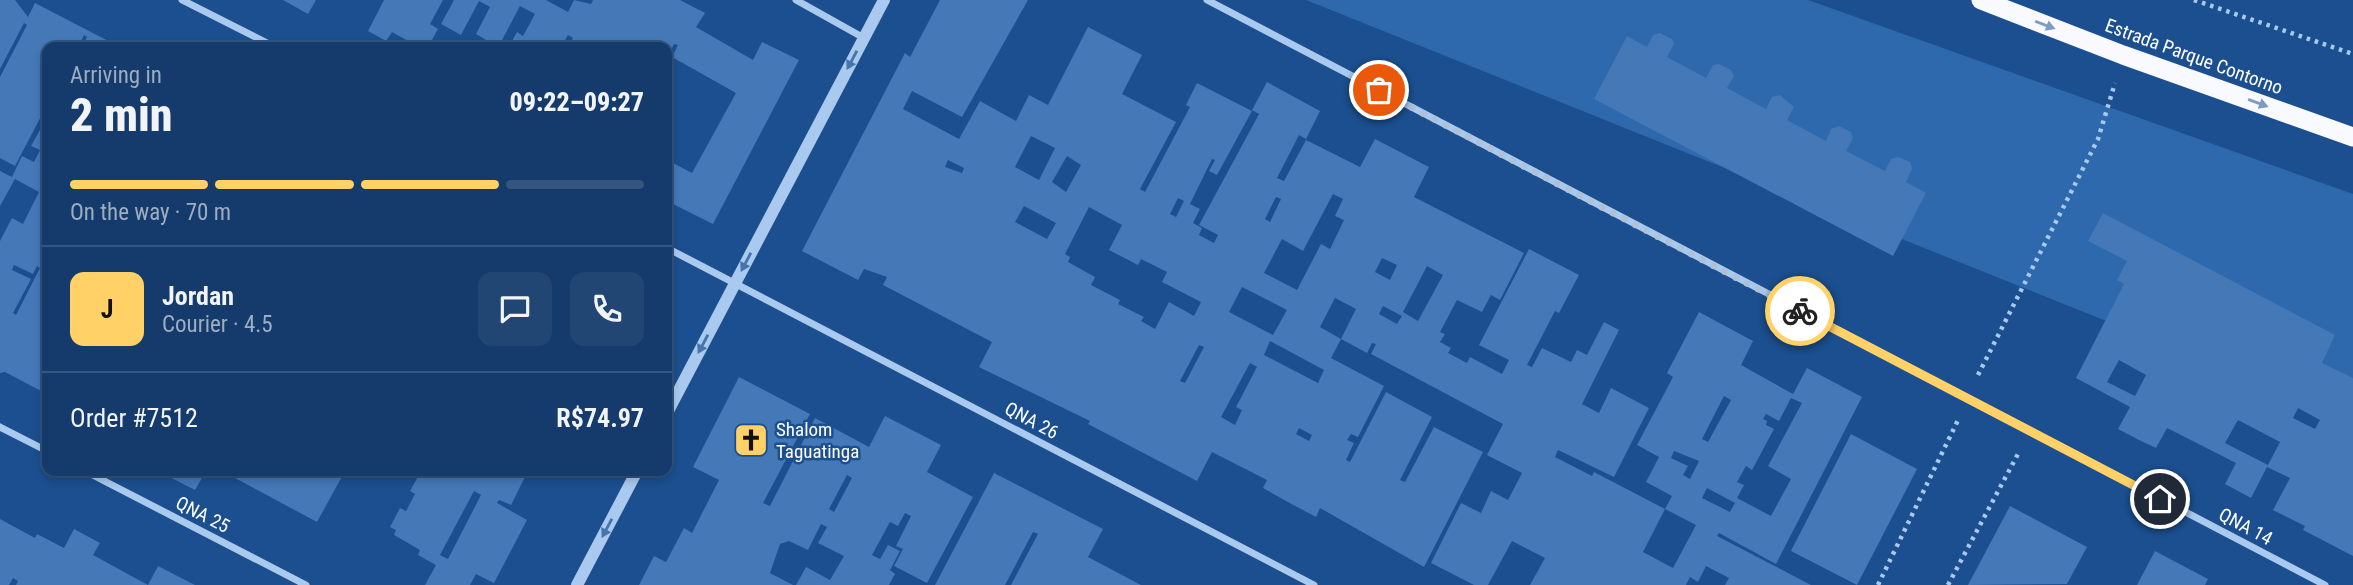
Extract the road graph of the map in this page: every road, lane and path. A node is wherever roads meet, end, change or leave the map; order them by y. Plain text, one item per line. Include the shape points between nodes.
1 (182, 0) edge
2 (796, 0) edge
3 (884, 0) edge
4 (1207, 0) edge
5 (1981, 0) edge
6 (2193, 0) edge
7 (864, 38) junction
8 (265, 42) edge
9 (2353, 54) edge
10 (2123, 55) junction
11 (2353, 137) edge
12 (672, 251) edge
13 (735, 283) junction
14 (1967, 398) junction
15 (672, 403) edge
16 (0, 427) edge
17 (2031, 429) junction
18 (42, 448) edge
19 (95, 476) edge
20 (634, 476) edge
21 (306, 585) edge
22 (577, 585) edge
23 (1314, 585) edge
24 (1878, 585) edge
25 (1948, 585) edge
26 (2325, 585) edge

1 - 8 street
2 - 7 street
3 - 7 street
4 - 14 street, QNA 14
5 -> 10 highway, Estrada Parque Contorno
6 - 9 path
7 -> 13 street
10 -> 11 highway, Estrada Parque Contorno
10 - 14 path via 2098,139
12 - 13 street, QNA 26
13 -> 15 street
13 - 23 street, QNA 26
14 - 17 street, QNA 14
14 - 24 path
16 - 18 street
17 - 25 path
17 - 26 street, QNA 14
19 - 21 street, QNA 25
20 -> 22 street

